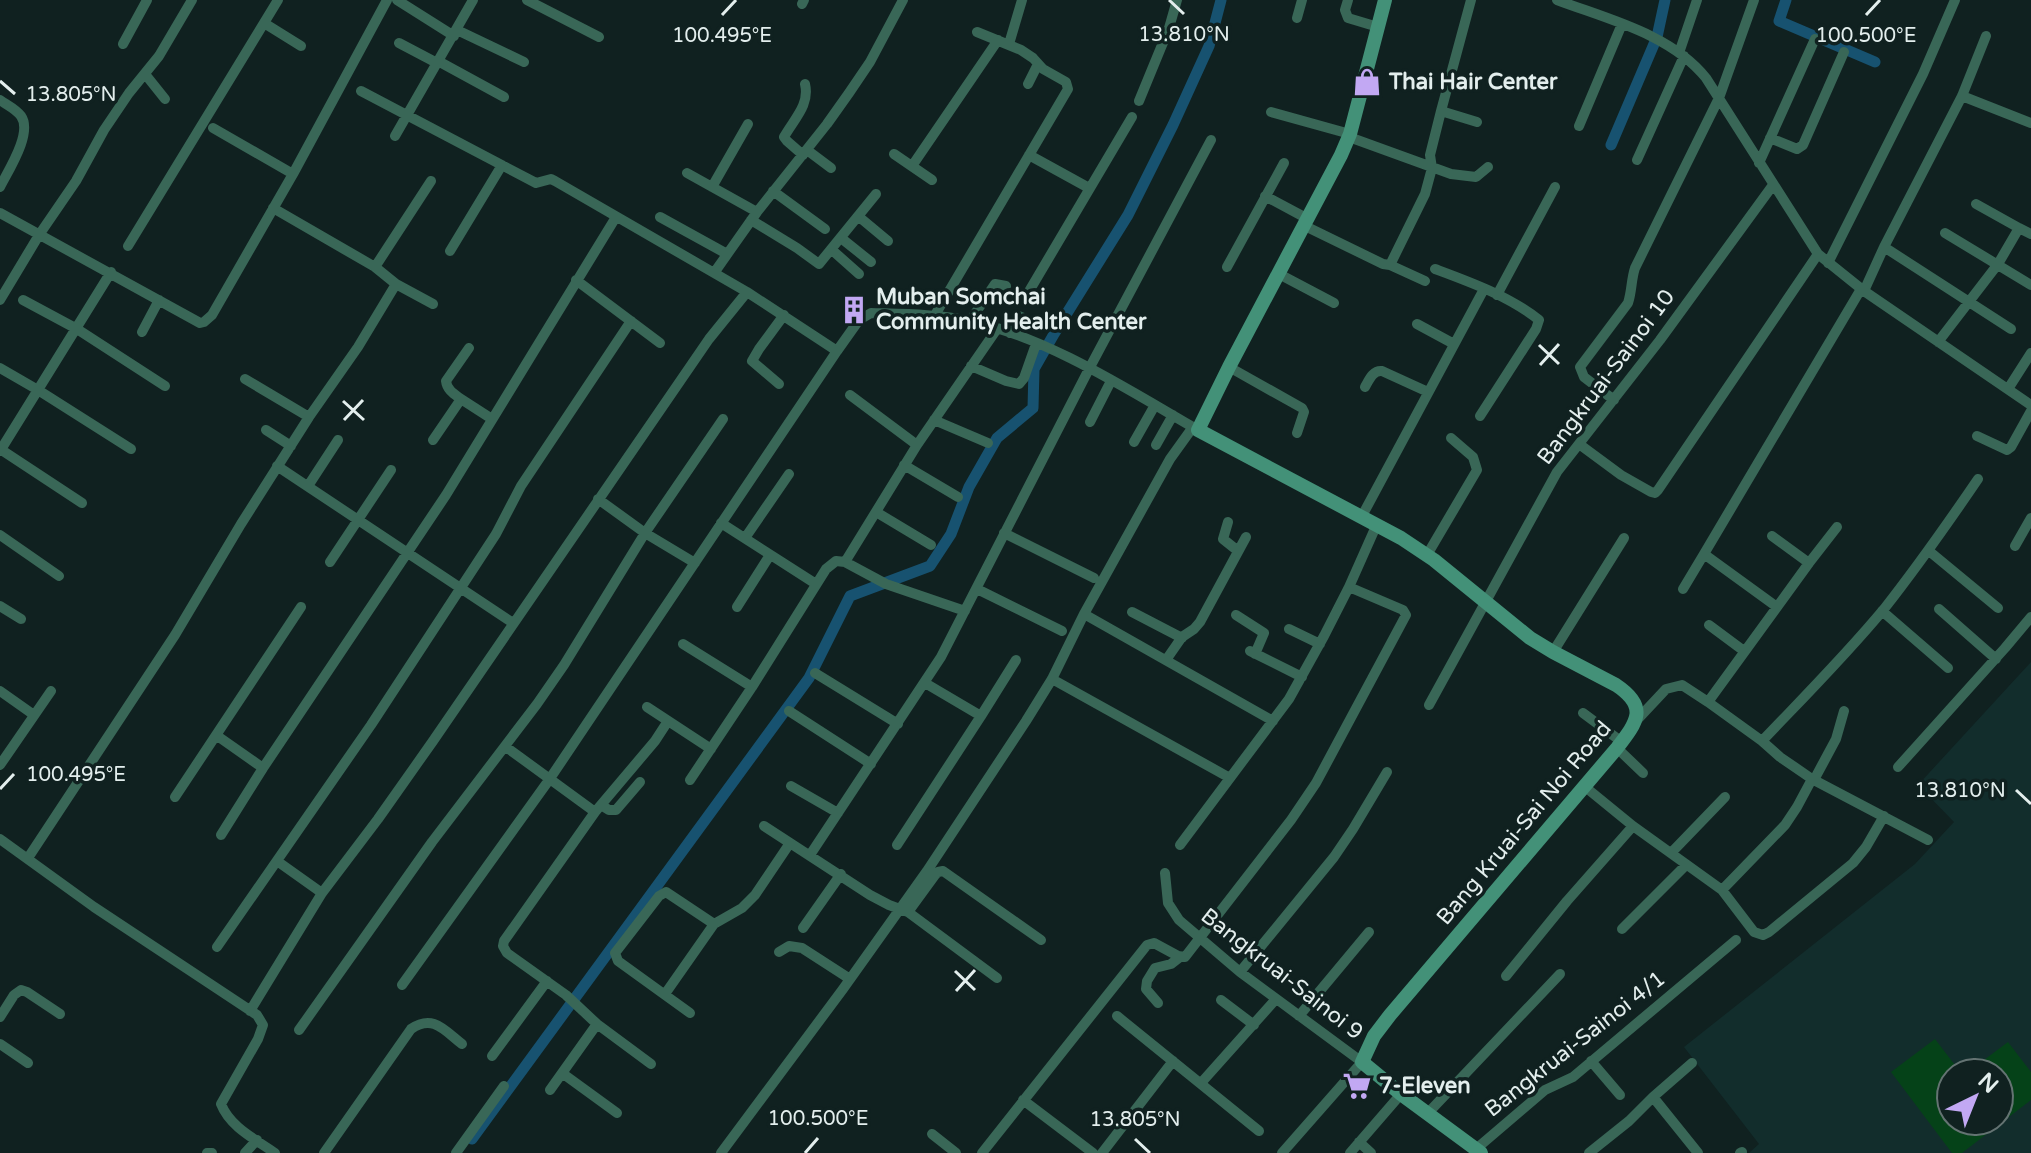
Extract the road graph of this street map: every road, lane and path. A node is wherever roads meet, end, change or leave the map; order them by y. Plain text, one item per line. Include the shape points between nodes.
1 (147, 0) edge
2 (192, 0) edge
3 (278, 0) edge
4 (387, 0) edge
5 (397, 0) edge
6 (473, 0) edge
7 (527, 0) edge
8 (903, 0) edge
9 (1022, 0) edge
10 (1177, 0) edge
11 (1302, 0) edge
12 (1348, 0) edge
13 (1385, 0) edge
14 (1471, 0) edge
15 (1557, 0) edge
16 (1592, 0) edge
17 (1697, 0) edge
18 (1754, 0) edge
19 (1955, 0) edge
20 (1588, 12) junction
21 (1297, 18) dead end
22 (264, 23) junction
23 (1622, 24) junction
24 (1378, 27) junction
25 (977, 32) dead end
26 (455, 33) junction
27 (1986, 36) dead end
28 (599, 37) dead end
29 (1815, 39) dead end
30 (1004, 42) junction
31 (399, 43) dead end
32 (123, 44) dead end
33 (301, 46) dead end
34 (1844, 52) dead end
35 (1682, 54) junction
36 (437, 62) junction
37 (524, 62) dead end
38 (1038, 64) junction
39 (145, 74) junction
40 (805, 84) dead end
41 (1028, 84) dead end
42 (361, 91) dead end
43 (1962, 96) junction
44 (504, 97) dead end
45 (1719, 98) junction
46 (165, 99) dead end
47 (0, 100) edge
48 (1139, 101) dead end
49 (1441, 111) junction
50 (1271, 112) dead end
51 (408, 115) junction
52 (1132, 117) dead end
53 (1477, 122) dead end
54 (2031, 123) edge
55 (748, 124) dead end
56 (1579, 126) dead end
57 (213, 128) dead end
58 (395, 136) dead end
59 (1349, 136) junction
60 (1770, 138) junction
61 (1211, 140) dead end
62 (805, 152) junction
63 (894, 154) dead end
64 (1029, 155) junction
65 (1637, 160) dead end
66 (1284, 163) dead end
67 (1759, 163) junction
68 (502, 165) junction
69 (912, 166) junction
70 (1488, 167) dead end
71 (831, 168) dead end
72 (1432, 168) junction
73 (687, 173) dead end
74 (293, 174) junction
75 (932, 180) dead end
76 (431, 181) dead end
77 (1773, 185) junction
78 (0, 187) edge
79 (712, 187) junction
80 (1555, 187) dead end
81 (1089, 188) junction
82 (773, 191) junction
83 (876, 194) dead end
84 (1265, 196) junction
85 (1976, 204) dead end
86 (273, 208) junction
87 (0, 213) edge
88 (754, 216) junction
89 (858, 216) junction
90 (616, 217) junction
91 (660, 217) dead end
92 (1306, 222) junction
93 (2019, 228) junction
94 (825, 229) dead end
95 (1945, 233) dead end
96 (2031, 234) edge
97 (39, 235) junction
98 (841, 238) junction
99 (888, 241) dead end
100 (128, 246) dead end
101 (1884, 247) junction
102 (832, 250) junction
103 (450, 251) dead end
104 (727, 254) junction
105 (1818, 254) junction
106 (871, 262) dead end
107 (1828, 263) junction
108 (1998, 264) junction
109 (1390, 265) junction
110 (375, 267) junction
111 (1227, 267) dead end
112 (1435, 269) dead end
113 (111, 272) junction
114 (714, 273) junction
115 (859, 274) dead end
116 (1279, 274) junction
117 (576, 280) junction
118 (1425, 281) dead end
119 (396, 284) junction
120 (2031, 285) edge
121 (1006, 286) dead end
122 (1484, 289) junction
123 (1862, 290) junction
124 (747, 292) junction
125 (1028, 293) dead end
126 (1497, 295) junction
127 (0, 300) edge
128 (23, 300) dead end
129 (159, 300) junction
130 (1969, 302) junction
131 (1334, 303) dead end
132 (433, 304) dead end
133 (784, 315) junction
134 (935, 315) junction
135 (631, 321) junction
136 (970, 321) junction
137 (1036, 323) dead end
138 (1417, 324) dead end
139 (77, 329) junction
140 (997, 329) junction
141 (2011, 329) dead end
142 (142, 332) dead end
143 (1010, 333) junction
144 (1938, 342) junction
145 (660, 343) dead end
146 (1454, 344) junction
147 (1043, 347) junction
148 (469, 348) dead end
149 (837, 351) junction
150 (2031, 353) edge
151 (971, 366) junction
152 (1229, 367) junction
153 (0, 368) edge
154 (1089, 369) junction
155 (245, 379) dead end
156 (1111, 381) junction
157 (779, 384) dead end
158 (165, 386) dead end
159 (1365, 387) dead end
160 (2008, 389) junction
161 (38, 390) junction
162 (1428, 392) junction
163 (850, 395) dead end
164 (461, 399) junction
165 (1614, 400) junction
166 (1155, 405) junction
167 (2031, 405) edge
168 (2031, 411) edge
169 (1173, 415) junction
170 (1480, 416) dead end
171 (309, 417) junction
172 (492, 419) junction
173 (723, 419) dead end
174 (934, 420) junction
175 (1090, 422) dead end
176 (1191, 426) junction
177 (266, 430) dead end
178 (1297, 433) dead end
179 (1977, 436) dead end
180 (1451, 438) dead end
181 (338, 440) dead end
182 (433, 440) dead end
183 (1134, 442) dead end
184 (988, 443) dead end
185 (1579, 444) junction
186 (917, 445) junction
187 (1156, 445) dead end
188 (291, 446) junction
189 (131, 449) dead end
190 (0, 450) edge
191 (904, 465) junction
192 (277, 466) junction
193 (391, 470) dead end
194 (789, 474) dead end
195 (1978, 479) dead end
196 (308, 486) junction
197 (958, 497) dead end
198 (598, 499) junction
199 (82, 503) dead end
200 (876, 512) junction
201 (1362, 516) junction
202 (2031, 518) edge
203 (358, 519) junction
204 (1228, 522) dead end
205 (721, 523) junction
206 (1377, 524) junction
207 (1837, 527) dead end
208 (645, 533) junction
209 (1004, 533) junction
210 (0, 535) edge
211 (1772, 536) dead end
212 (1246, 537) dead end
213 (745, 538) junction
214 (1624, 538) dead end
215 (931, 545) dead end
216 (2015, 546) dead end
217 (1238, 551) junction
218 (1929, 551) junction
219 (408, 553) junction
220 (1704, 554) junction
221 (770, 555) junction
222 (1427, 555) junction
223 (330, 562) dead end
224 (845, 562) junction
225 (695, 563) junction
226 (1809, 563) junction
227 (59, 576) dead end
228 (1094, 578) dead end
229 (816, 584) junction
230 (460, 587) junction
231 (1349, 587) junction
232 (977, 589) junction
233 (1683, 589) dead end
234 (1486, 602) junction
235 (0, 606) edge
236 (301, 607) dead end
237 (737, 607) dead end
238 (1777, 607) junction
239 (1998, 608) dead end
240 (1939, 609) dead end
241 (965, 611) junction
242 (1882, 611) junction
243 (1132, 612) dead end
244 (1084, 614) junction
245 (1236, 615) dead end
246 (2031, 617) edge
247 (21, 619) dead end
248 (513, 623) junction
249 (1709, 625) dead end
250 (1289, 629) dead end
251 (1062, 631) dead end
252 (1182, 638) junction
253 (683, 644) dead end
254 (1320, 644) junction
255 (1744, 651) junction
256 (1553, 652) junction
257 (1996, 659) junction
258 (1016, 660) dead end
259 (1166, 660) junction
260 (1948, 668) dead end
261 (815, 673) dead end
262 (1302, 677) junction
263 (1052, 679) junction
264 (925, 683) junction
265 (752, 687) junction
266 (0, 691) edge
267 (51, 691) dead end
268 (1708, 702) junction
269 (1429, 705) dead end
270 (647, 707) dead end
271 (789, 711) dead end
272 (1844, 711) dead end
273 (1583, 713) dead end
274 (34, 715) junction
275 (981, 716) junction
276 (668, 721) junction
277 (1273, 721) junction
278 (1636, 721) junction
279 (898, 724) junction
280 (216, 735) junction
281 (1762, 741) junction
282 (1620, 745) junction
283 (506, 747) junction
284 (5, 748) edge
285 (711, 749) junction
286 (871, 764) junction
287 (0, 765) edge
288 (1898, 767) dead end
289 (263, 768) junction
290 (1387, 772) dead end
291 (1643, 773) dead end
292 (1230, 778) junction
293 (549, 780) junction
294 (690, 780) dead end
295 (1813, 780) junction
296 (640, 782) dead end
297 (791, 786) dead end
298 (1584, 786) junction
299 (175, 797) dead end
300 (1725, 797) dead end
301 (598, 808) junction
302 (838, 813) junction
303 (1884, 816) junction
304 (764, 826) dead end
305 (1633, 826) junction
306 (221, 835) dead end
307 (0, 839) edge
308 (1928, 840) dead end
309 (790, 843) junction
310 (897, 845) dead end
311 (1180, 845) dead end
312 (1671, 853) junction
313 (810, 855) junction
314 (28, 858) junction
315 (277, 861) junction
316 (1686, 865) junction
317 (1165, 873) dead end
318 (841, 874) junction
319 (1722, 890) junction
320 (322, 893) junction
321 (899, 908) junction
322 (714, 924) junction
323 (803, 928) dead end
324 (1622, 929) dead end
325 (1369, 932) dead end
326 (1199, 938) junction
327 (1041, 940) dead end
328 (1736, 940) dead end
329 (217, 947) dead end
330 (779, 952) dead end
331 (1180, 957) junction
332 (1240, 972) junction
333 (1560, 974) dead end
334 (1506, 976) dead end
335 (997, 978) dead end
336 (850, 979) junction
337 (547, 981) junction
338 (402, 985) dead end
339 (665, 994) junction
340 (1276, 999) junction
341 (1221, 1000) dead end
342 (1158, 1003) dead end
343 (250, 1011) junction
344 (690, 1013) dead end
345 (60, 1014) dead end
346 (1117, 1016) dead end
347 (1299, 1016) junction
348 (0, 1017) edge
349 (597, 1024) junction
350 (1254, 1025) junction
351 (299, 1030) dead end
352 (0, 1044) edge
353 (462, 1044) dead end
354 (492, 1056) dead end
355 (1173, 1061) junction
356 (1591, 1061) junction
357 (1362, 1062) junction
358 (28, 1063) dead end
359 (1692, 1063) dead end
360 (651, 1064) dead end
361 (562, 1073) junction
362 (1201, 1083) junction
363 (504, 1086) dead end
364 (550, 1090) dead end
365 (1401, 1094) junction
366 (1620, 1095) dead end
367 (1653, 1097) junction
368 (1023, 1100) junction
369 (617, 1113) dead end
370 (1428, 1113) junction
371 (1259, 1131) dead end
372 (932, 1134) dead end
373 (257, 1140) junction
374 (1359, 1142) junction
375 (1479, 1151) edge
376 (245, 1153) edge
377 (275, 1153) edge
378 (324, 1153) edge
379 (456, 1153) edge
380 (721, 1153) edge
381 (956, 1153) edge
382 (982, 1153) edge
383 (1093, 1153) edge
384 (1102, 1153) edge
385 (1282, 1153) edge
386 (1350, 1153) edge
387 (1371, 1153) edge
388 (1589, 1153) edge
389 (1698, 1153) edge

1 - 32 street
2 - 39 street
3 - 22 street
4 - 74 street
5 - 26 street
6 - 26 street
7 - 28 street
8 - 62 street via 870,62
9 - 30 street
10 - 48 street
11 - 21 street
12 - 24 street via 1348,18
13 - 24 main road
14 - 49 street
15 - 20 street
16 - 20 street
17 - 35 street
18 - 45 street
19 - 107 street
20 - 23 street
22 - 33 street
22 - 100 street
23 - 35 street
23 - 56 street
24 - 59 main road
25 - 30 street
26 - 36 street
26 - 37 street
27 - 43 street
29 - 60 street
30 - 38 street
30 - 69 street
31 - 36 street
34 - 60 street via 1803,145 1797,149
35 - 45 street
35 - 65 street
36 - 44 street
36 - 51 street
38 - 41 street
38 - 64 street via 1066,82 1068,89
39 - 46 street
39 - 97 street
40 - 62 street via 806,99 784,137
42 - 51 street
43 - 54 street
43 - 101 street
45 - 67 street
45 - 165 street via 1635,268 1628,303 1580,367 1584,377
47 - 78 street via 25,125
49 - 53 street
49 - 72 street via 1430,155
50 - 59 street
51 - 58 street
51 - 68 street
52 - 81 street
55 - 79 street
57 - 74 street
59 - 72 street
59 - 92 main road
60 - 67 street
61 - 154 street
62 - 71 street
62 - 82 street
63 - 69 street
64 - 81 street
64 - 134 street
66 - 84 street
67 - 77 street
68 - 90 street via 531,181 551,179
68 - 103 street
69 - 75 street
70 - 72 street via 1471,177
72 - 109 street
73 - 79 street
74 - 86 street
76 - 110 street
77 - 105 street
77 - 165 street, Bangkruai-Sainoi 10
79 - 88 street
80 - 126 street
81 - 125 street
82 - 88 street
82 - 94 street
83 - 89 street
84 - 92 street
84 - 111 street
85 - 93 street
86 - 110 street
86 - 129 street via 208,320 200,323
87 - 97 street
88 - 102 street via 817,264
88 - 104 street
89 - 98 street
89 - 99 street
90 - 114 street
90 - 117 street
91 - 104 street
92 - 109 street
92 - 116 main road
93 - 96 street
93 - 108 street
95 - 108 street
97 - 113 street
97 - 127 street
98 - 102 street
98 - 106 street
101 - 123 street
101 - 130 street
102 - 115 street
104 - 114 street
105 - 107 street
105 - 185 street via 1655,493
107 - 123 street
108 - 120 street
108 - 130 street
109 - 118 street
110 - 119 street
112 - 122 street
113 - 129 street
113 - 139 street
114 - 124 street
116 - 131 street
116 - 152 main road
117 - 135 street
117 - 172 street
119 - 132 street
119 - 171 street
121 - 136 street via 995,284
122 - 126 street
122 - 146 street
123 - 144 street
123 - 220 street
124 - 133 street
124 - 198 street
126 - 170 street via 1539,323
128 - 139 street
129 - 142 street
130 - 141 street
130 - 144 street
133 - 149 street
133 - 157 street via 752,361
134 - 136 street
134 - 149 street via 871,313 859,320
135 - 145 street
135 - 230 street
136 - 140 street
137 - 143 street via 1019,316
138 - 146 street
139 - 158 street
139 - 161 street
140 - 143 street
140 - 151 street
143 - 147 street
144 - 160 street
146 - 162 street
147 - 151 street via 1019,384
147 - 154 street
148 - 164 street via 446,381
149 - 205 street
150 - 160 street
151 - 174 street
152 - 176 main road
152 - 178 street via 1302,408
153 - 161 street
154 - 156 street
154 - 209 street
155 - 171 street
156 - 166 street
156 - 175 street
159 - 162 street via 1376,371 1382,371
160 - 167 street
161 - 189 street
161 - 190 street
162 - 201 street
163 - 186 street
164 - 172 street
164 - 182 street
165 - 185 street, Bangkruai-Sainoi 10
166 - 169 street
166 - 183 street
168 - 179 street via 2007,450
169 - 176 street
169 - 187 street
171 - 188 street
172 - 219 street
173 - 208 street
174 - 184 street
174 - 186 street
176 - 201 main road, Bang Kruai-Sai Noi Road
176 - 244 street
177 - 188 street
180 - 222 street via 1473,457 1477,470
181 - 196 street
185 - 234 street, Bangkruai-Sainoi 10 via 1549,485
186 - 191 street
188 - 192 street
190 - 199 street
191 - 197 street
191 - 200 street
192 - 196 street
192 - 314 street via 175,635
193 - 203 street
194 - 213 street
195 - 218 street
196 - 203 street
198 - 208 street
198 - 248 street
200 - 215 street
200 - 224 street
201 - 206 main road, Bang Kruai-Sai Noi Road
202 - 216 street
203 - 219 street
203 - 223 street
204 - 217 street via 1223,539
205 - 213 street
205 - 225 street
206 - 222 main road, Bang Kruai-Sai Noi Road
206 - 231 street
207 - 226 street
208 - 225 street
208 - 283 street
209 - 228 street
209 - 232 street
210 - 227 street
211 - 226 street
212 - 217 street
213 - 221 street
214 - 256 street
217 - 252 street via 1200,622
218 - 239 street
218 - 242 street
219 - 230 street
219 - 289 street
220 - 233 street
220 - 238 street
221 - 229 street
221 - 237 street
222 - 234 main road, Bang Kruai-Sai Noi Road
224 - 229 street via 831,563
224 - 241 street via 886,584
225 - 293 street
226 - 238 street
229 - 265 street
230 - 248 street
230 - 315 street
231 - 254 street
231 - 326 street via 1403,610 1405,619 1316,783
232 - 241 street
232 - 251 street
234 - 256 main road, Bang Kruai-Sai Noi Road
234 - 269 street, Bangkruai-Sainoi 10
235 - 247 street
236 - 280 street
238 - 255 street
240 - 257 street
241 - 264 street
242 - 260 street
242 - 281 street
243 - 252 street
244 - 259 street
244 - 263 street
245 - 262 street via 1264,633 1252,653
246 - 257 street
248 - 320 street
249 - 255 street
250 - 254 street
252 - 259 street
253 - 265 street
254 - 262 street
255 - 268 street
256 - 278 main road, Bang Kruai-Sai Noi Road via 1625,691 1636,705
257 - 288 street
258 - 275 street
259 - 277 street
261 - 279 street
262 - 277 street
263 - 292 street
263 - 321 street
264 - 275 street
264 - 279 street
265 - 285 street
266 - 274 street
267 - 274 street
268 - 278 street via 1676,685
268 - 281 street
270 - 276 street
271 - 286 street
272 - 295 street via 1836,739
273 - 282 street
274 - 284 street
275 - 310 street
276 - 285 street
276 - 301 street
277 - 292 street
278 - 282 main road, Bang Kruai-Sai Noi Road
279 - 286 street
280 - 289 street
280 - 299 street
281 - 295 street
282 - 291 street
282 - 298 main road, Bang Kruai-Sai Noi Road
283 - 293 street
283 - 351 street
284 - 287 street
285 - 294 street
286 - 302 street
289 - 306 street
290 - 332 street via 1334,857
292 - 311 street
293 - 301 street
293 - 338 street
295 - 303 street
295 - 319 street via 1785,825
296 - 301 street via 616,810
297 - 302 street
298 - 305 street
298 - 357 main road, Bang Kruai-Sai Noi Road via 1390,1015
300 - 312 street
301 - 337 street via 504,941 507,953
302 - 313 street
303 - 308 street
303 - 319 street via 1853,863 1763,935 1754,932
304 - 309 street
305 - 312 street
305 - 334 street
307 - 314 street
309 - 313 street
309 - 322 street via 748,903
312 - 316 street
313 - 318 street
314 - 343 street
315 - 320 street
315 - 329 street
316 - 319 street
316 - 324 street
317 - 326 street, Bangkruai-Sainoi 9 via 1171,910
318 - 321 street
318 - 323 street
320 - 343 street
321 - 327 street via 943,871
321 - 335 street
321 - 336 street
322 - 339 street
322 - 339 street via 666,892 615,953 618,961
325 - 347 street
326 - 331 street
326 - 332 street, Bangkruai-Sainoi 9
328 - 356 street, Bangkruai-Sainoi 4/1
330 - 336 street via 789,946 802,948
331 - 342 street via 1155,968 1147,981 1146,989
331 - 368 street via 1154,943 1147,945
332 - 340 street, Bangkruai-Sainoi 9
333 - 370 street
336 - 380 street
337 - 349 street
337 - 354 street
339 - 344 street
340 - 347 street, Bangkruai-Sainoi 9
340 - 350 street
341 - 350 street
343 - 373 street via 263,1025 221,1104 225,1116
345 - 348 street via 21,990
346 - 355 street
347 - 357 street, Bangkruai-Sainoi 9
349 - 360 street
349 - 361 street
350 - 362 street
352 - 358 street
353 - 378 street via 426,1021 411,1029
355 - 362 street
355 - 384 street
356 - 366 street
356 - 375 street, Bangkruai-Sainoi 4/1 via 1545,1090
357 - 365 main road
357 - 385 street
359 - 367 street
361 - 364 street
361 - 369 street
362 - 371 street
363 - 379 street
365 - 370 main road
365 - 374 street
367 - 388 street
367 - 389 street
368 - 382 street
368 - 383 street
370 - 375 main road
372 - 381 street
373 - 376 street
373 - 377 street
374 - 386 street
374 - 387 street

